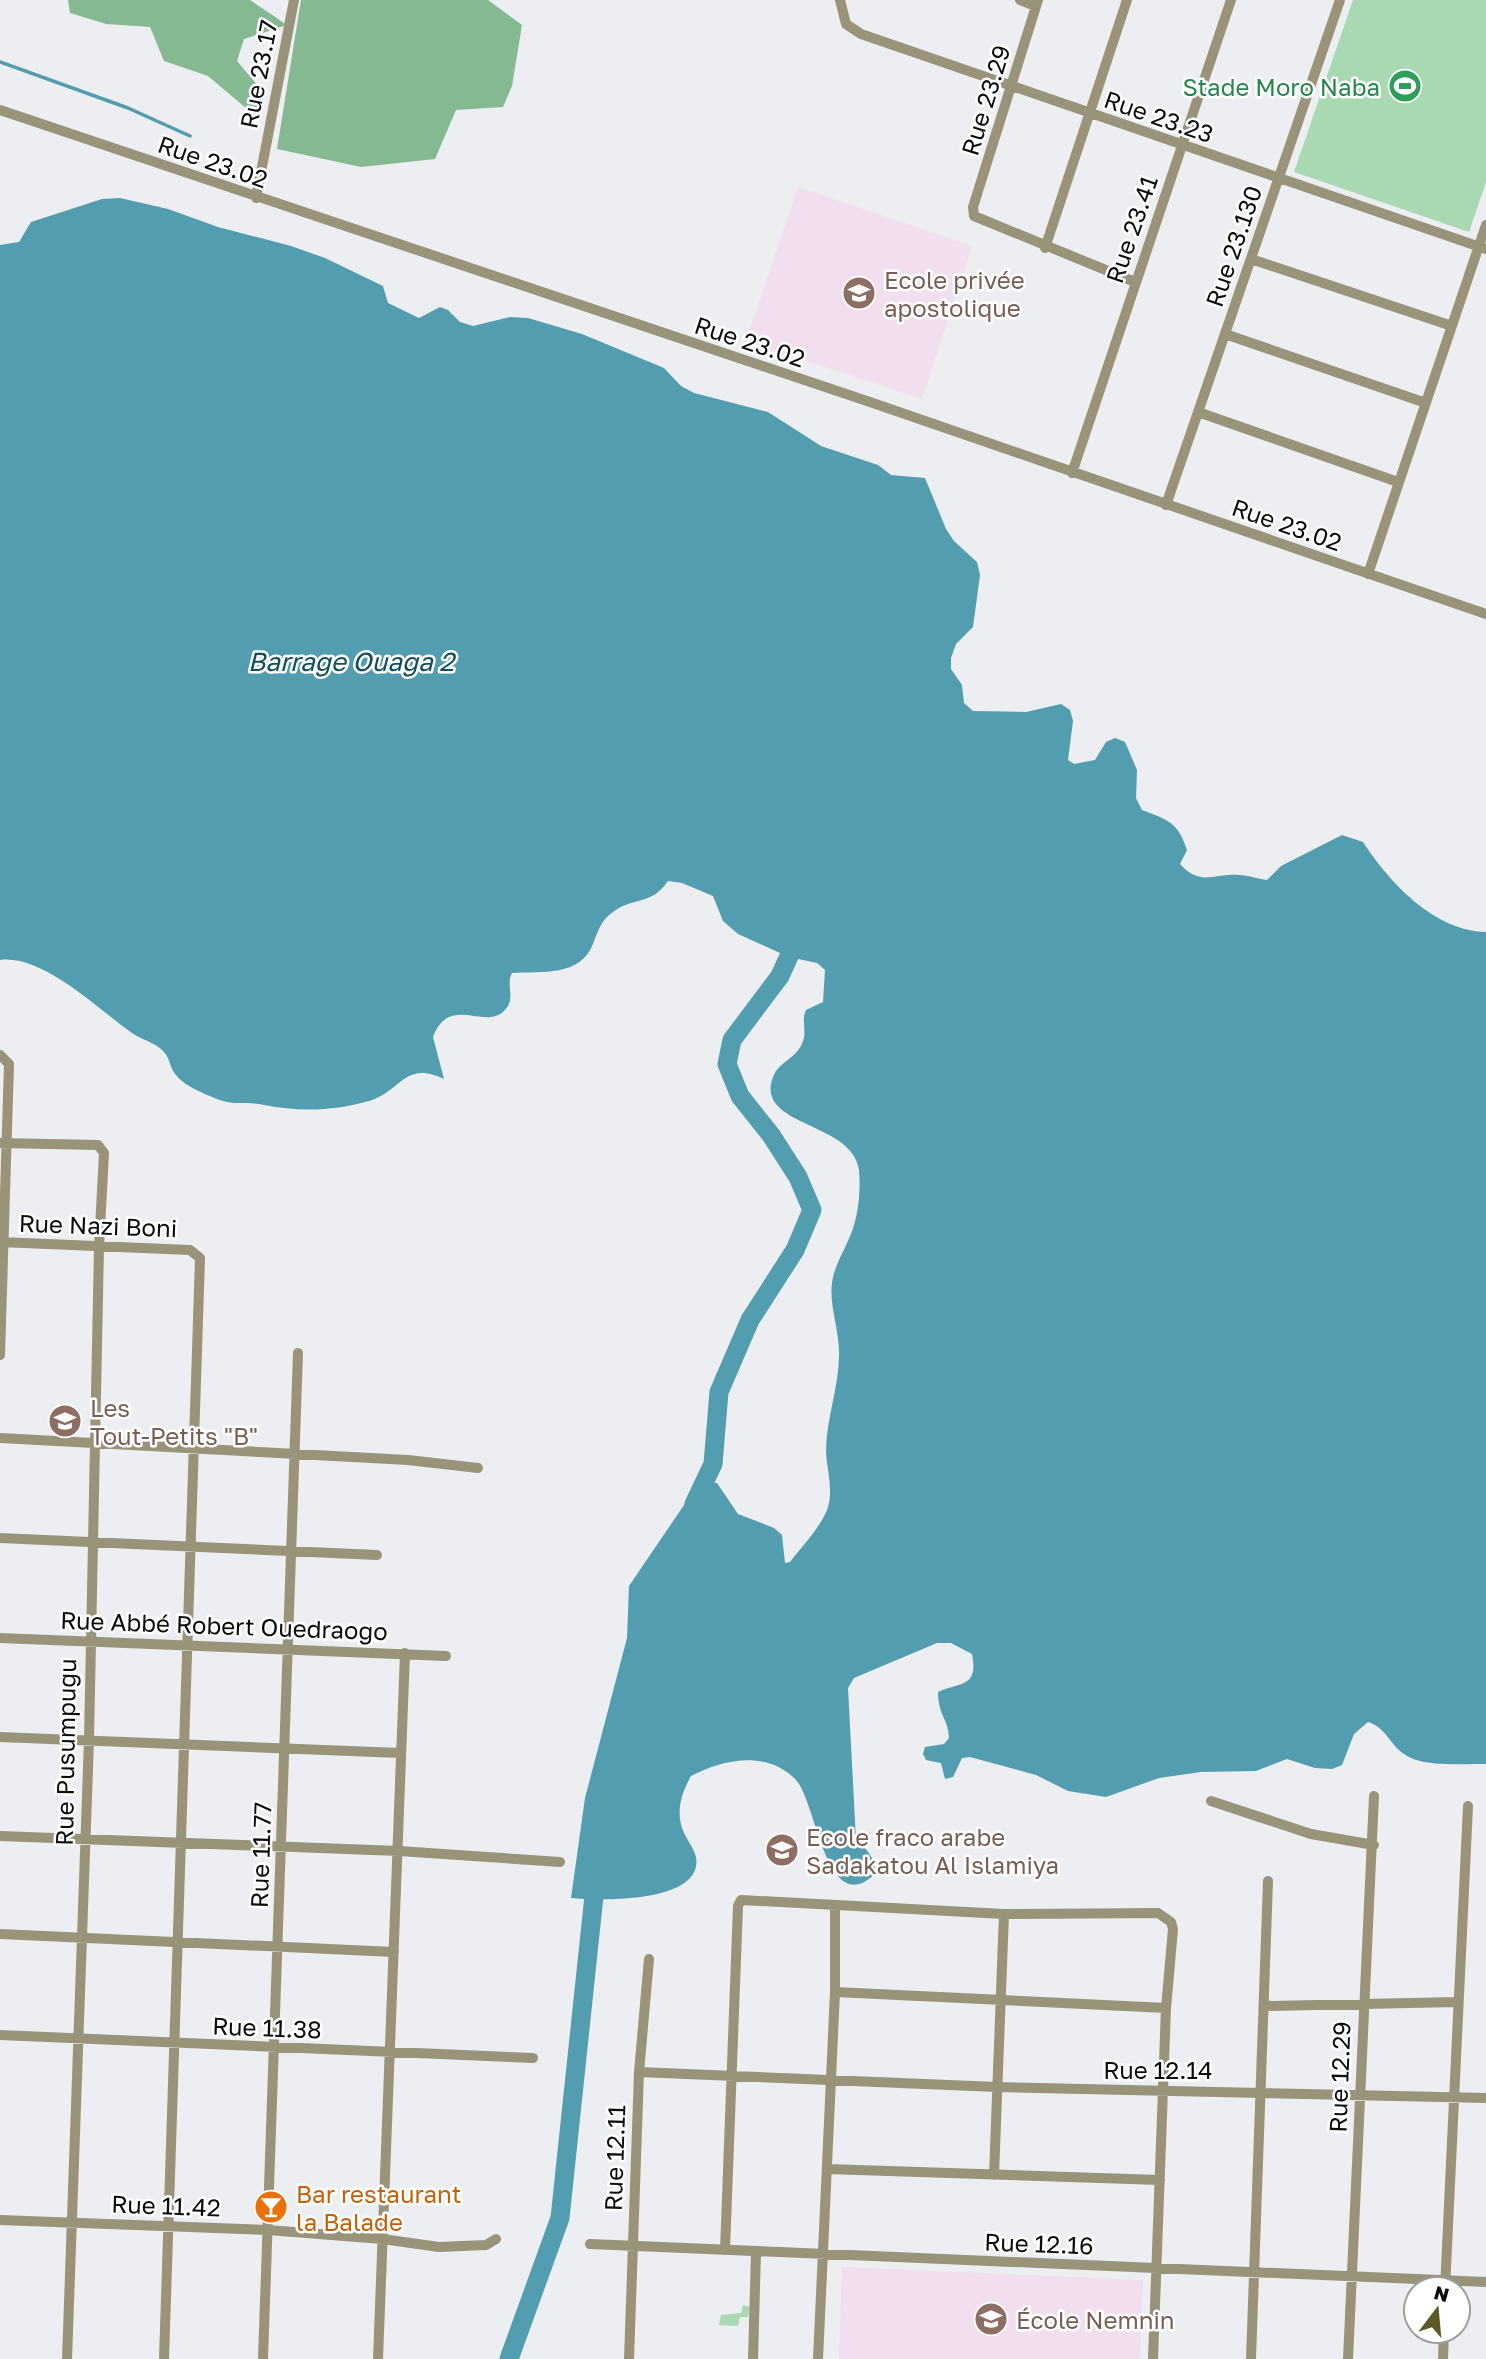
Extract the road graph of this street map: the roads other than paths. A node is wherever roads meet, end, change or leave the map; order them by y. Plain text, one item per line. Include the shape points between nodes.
1 (294, 0) edge
2 (840, 0) edge
3 (1020, 0) edge
4 (1127, 0) edge
5 (1231, 0) edge
6 (1340, 0) edge
7 (1037, 3) edge
8 (1012, 86) junction
9 (0, 110) edge
10 (1088, 114) junction
11 (1181, 146) junction
12 (1279, 180) junction
13 (256, 198) junction
14 (1486, 225) edge
15 (1045, 248) junction
16 (1482, 248) edge
17 (1251, 259) junction
18 (1135, 282) junction
19 (1452, 327) junction
20 (1225, 334) junction
21 (1426, 403) junction
22 (1198, 412) junction
23 (1072, 473) junction
24 (1398, 482) junction
25 (1166, 505) junction
26 (1368, 574) junction
27 (1486, 614) edge
28 (0, 1055) edge
29 (3, 1143) edge
30 (2, 1242) edge
31 (99, 1247) junction
32 (298, 1353) dead end
33 (0, 1355) edge
34 (0, 1438) edge
35 (96, 1444) junction
36 (194, 1448) junction
37 (295, 1453) junction
38 (478, 1468) dead end
39 (0, 1538) edge
40 (92, 1542) junction
41 (190, 1546) junction
42 (291, 1549) junction
43 (377, 1555) dead end
44 (0, 1638) edge
45 (89, 1641) junction
46 (189, 1644) junction
47 (289, 1648) junction
48 (405, 1653) junction
49 (446, 1656) dead end
50 (0, 1737) edge
51 (89, 1740) junction
52 (186, 1744) junction
53 (284, 1748) junction
54 (401, 1753) junction
55 (1374, 1796) dead end
56 (1211, 1801) dead end
57 (1468, 1806) dead end
58 (0, 1836) edge
59 (85, 1838) junction
60 (183, 1844) junction
61 (1374, 1845) junction
62 (281, 1846) junction
63 (399, 1852) junction
64 (560, 1862) dead end
65 (1268, 1881) dead end
66 (835, 1906) junction
67 (1004, 1914) junction
68 (0, 1934) edge
69 (81, 1938) junction
70 (179, 1942) junction
71 (277, 1947) junction
72 (394, 1952) junction
73 (649, 1959) dead end
74 (835, 1992) junction
75 (1001, 2000) junction
76 (1363, 2002) junction
77 (1457, 2002) junction
78 (1265, 2006) junction
79 (1166, 2008) junction
80 (0, 2035) edge
81 (77, 2039) junction
82 (175, 2045) junction
83 (274, 2048) junction
84 (388, 2053) junction
85 (533, 2058) dead end
86 (639, 2073) junction
87 (733, 2077) junction
88 (830, 2080) junction
89 (997, 2087) junction
90 (1163, 2091) junction
91 (1263, 2091) junction
92 (1359, 2096) junction
93 (1452, 2097) junction
94 (1486, 2098) edge
95 (827, 2169) junction
96 (994, 2175) junction
97 (1160, 2180) junction
98 (0, 2220) edge
99 (69, 2223) junction
100 (169, 2225) junction
101 (268, 2230) junction
102 (382, 2239) junction
103 (496, 2239) dead end
104 (590, 2244) dead end
105 (632, 2246) junction
106 (725, 2250) junction
107 (756, 2252) junction
108 (824, 2254) junction
109 (1156, 2268) junction
110 (1255, 2273) junction
111 (1353, 2275) junction
112 (1445, 2275) edge
113 (1402, 2280) edge
114 (67, 2359) edge
115 (164, 2359) edge
116 (263, 2359) edge
117 (378, 2359) edge
118 (629, 2359) edge
119 (753, 2359) edge
120 (818, 2359) edge
121 (1153, 2359) edge
122 (1251, 2359) edge
123 (1349, 2359) edge

1 - 13 street, Rue 23.17
2 - 8 street, Rue 23.23 via 846,24 853,31
3 - 7 street
4 - 10 street
5 - 11 street, Rue 23.41
6 - 12 street, Rue 23.130
7 - 8 street, Rue 23.29
8 - 10 street, Rue 23.23
8 - 15 street, Rue 23.29 via 973,213 977,220
9 - 13 street, Rue 23.02
10 - 11 street, Rue 23.23
10 - 15 street
11 - 12 street, Rue 23.23
11 - 18 street, Rue 23.41
12 - 16 street, Rue 23.23
12 - 17 street, Rue 23.130
13 - 23 street, Rue 23.02
14 - 16 street
15 - 18 street
16 - 19 street
17 - 19 street
17 - 20 street, Rue 23.130
18 - 23 street, Rue 23.41
19 - 21 street
20 - 21 street
20 - 22 street, Rue 23.130
21 - 24 street
22 - 24 street
22 - 25 street, Rue 23.130
23 - 25 street, Rue 23.02
24 - 26 street
25 - 26 street, Rue 23.02
26 - 27 street, Rue 23.02
28 - 29 street via 9,1064
29 - 30 street
29 - 31 street, Rue Pusumpugu via 101,1146
30 - 31 street, Rue Nazi Boni
30 - 33 street
31 - 35 street, Rue Pusumpugu
31 - 36 street, Rue Nazi Boni via 195,1251 200,1258
32 - 37 street, Rue 11.77
34 - 35 street
35 - 36 street
35 - 40 street, Rue Pusumpugu
36 - 37 street
36 - 41 street
37 - 38 street
37 - 42 street, Rue 11.77
39 - 40 street
40 - 41 street
40 - 45 street, Rue Pusumpugu
41 - 42 street
41 - 46 street
42 - 43 street
42 - 47 street, Rue 11.77
44 - 45 street, Rue Abbé Robert Ouedraogo
45 - 46 street, Rue Abbé Robert Ouedraogo
45 - 51 street, Rue Pusumpugu
46 - 47 street, Rue Abbé Robert Ouedraogo
46 - 52 street
47 - 48 street, Rue Abbé Robert Ouedraogo
47 - 53 street, Rue 11.77
48 - 49 street, Rue Abbé Robert Ouedraogo
48 - 54 street
50 - 51 street
51 - 52 street
51 - 59 street, Rue Pusumpugu
52 - 53 street
52 - 60 street
53 - 54 street
53 - 62 street, Rue 11.77
54 - 63 street
55 - 61 street, Rue 12.29
56 - 61 street via 1311,1834
57 - 77 street
58 - 59 street
59 - 60 street
59 - 69 street, Rue Pusumpugu
60 - 62 street
60 - 70 street
61 - 76 street, Rue 12.29
62 - 63 street
62 - 71 street, Rue 11.77
63 - 64 street
63 - 72 street
65 - 78 street
66 - 67 street
66 - 74 street
66 - 87 street via 739,1902
67 - 75 street
67 - 79 street via 1166,1916 1173,1929
68 - 69 street
69 - 70 street
69 - 81 street, Rue Pusumpugu
70 - 71 street
70 - 82 street
71 - 72 street
71 - 83 street, Rue 11.77
72 - 84 street
73 - 86 street, Rue 12.11
74 - 75 street
74 - 88 street
75 - 79 street
75 - 89 street
76 - 77 street
76 - 78 street
76 - 92 street, Rue 12.29
77 - 93 street
78 - 91 street
79 - 90 street
80 - 81 street, Rue 11.38
81 - 82 street, Rue 11.38
81 - 99 street, Rue Pusumpugu
82 - 83 street, Rue 11.38
82 - 100 street
83 - 84 street, Rue 11.38
83 - 101 street, Rue 11.77
84 - 85 street, Rue 11.38
84 - 102 street
86 - 87 street, Rue 12.14
86 - 105 street, Rue 12.11
87 - 88 street, Rue 12.14
87 - 106 street
88 - 89 street, Rue 12.14
88 - 95 street
89 - 90 street, Rue 12.14
89 - 96 street
90 - 91 street, Rue 12.14
90 - 97 street
91 - 92 street, Rue 12.14
91 - 110 street
92 - 93 street, Rue 12.14
92 - 111 street, Rue 12.29
93 - 94 street, Rue 12.14
93 - 112 street
95 - 96 street
95 - 108 street
96 - 97 street
97 - 109 street
98 - 99 street, Rue 11.42
99 - 100 street, Rue 11.42
99 - 114 street, Rue Pusumpugu
100 - 101 street, Rue 11.42
100 - 115 street
101 - 102 street, Rue 11.42
101 - 116 street, Rue 11.77
102 - 103 street, Rue 11.42 via 439,2247 486,2245
102 - 117 street
104 - 105 street, Rue 12.16
105 - 106 street, Rue 12.16
105 - 118 street, Rue 12.11
106 - 107 street, Rue 12.16
107 - 108 street, Rue 12.16
107 - 119 street
108 - 109 street, Rue 12.16
108 - 120 street
109 - 110 street, Rue 12.16
109 - 121 street
110 - 111 street, Rue 12.16
110 - 122 street
111 - 113 street, Rue 12.16
111 - 123 street, Rue 12.29

